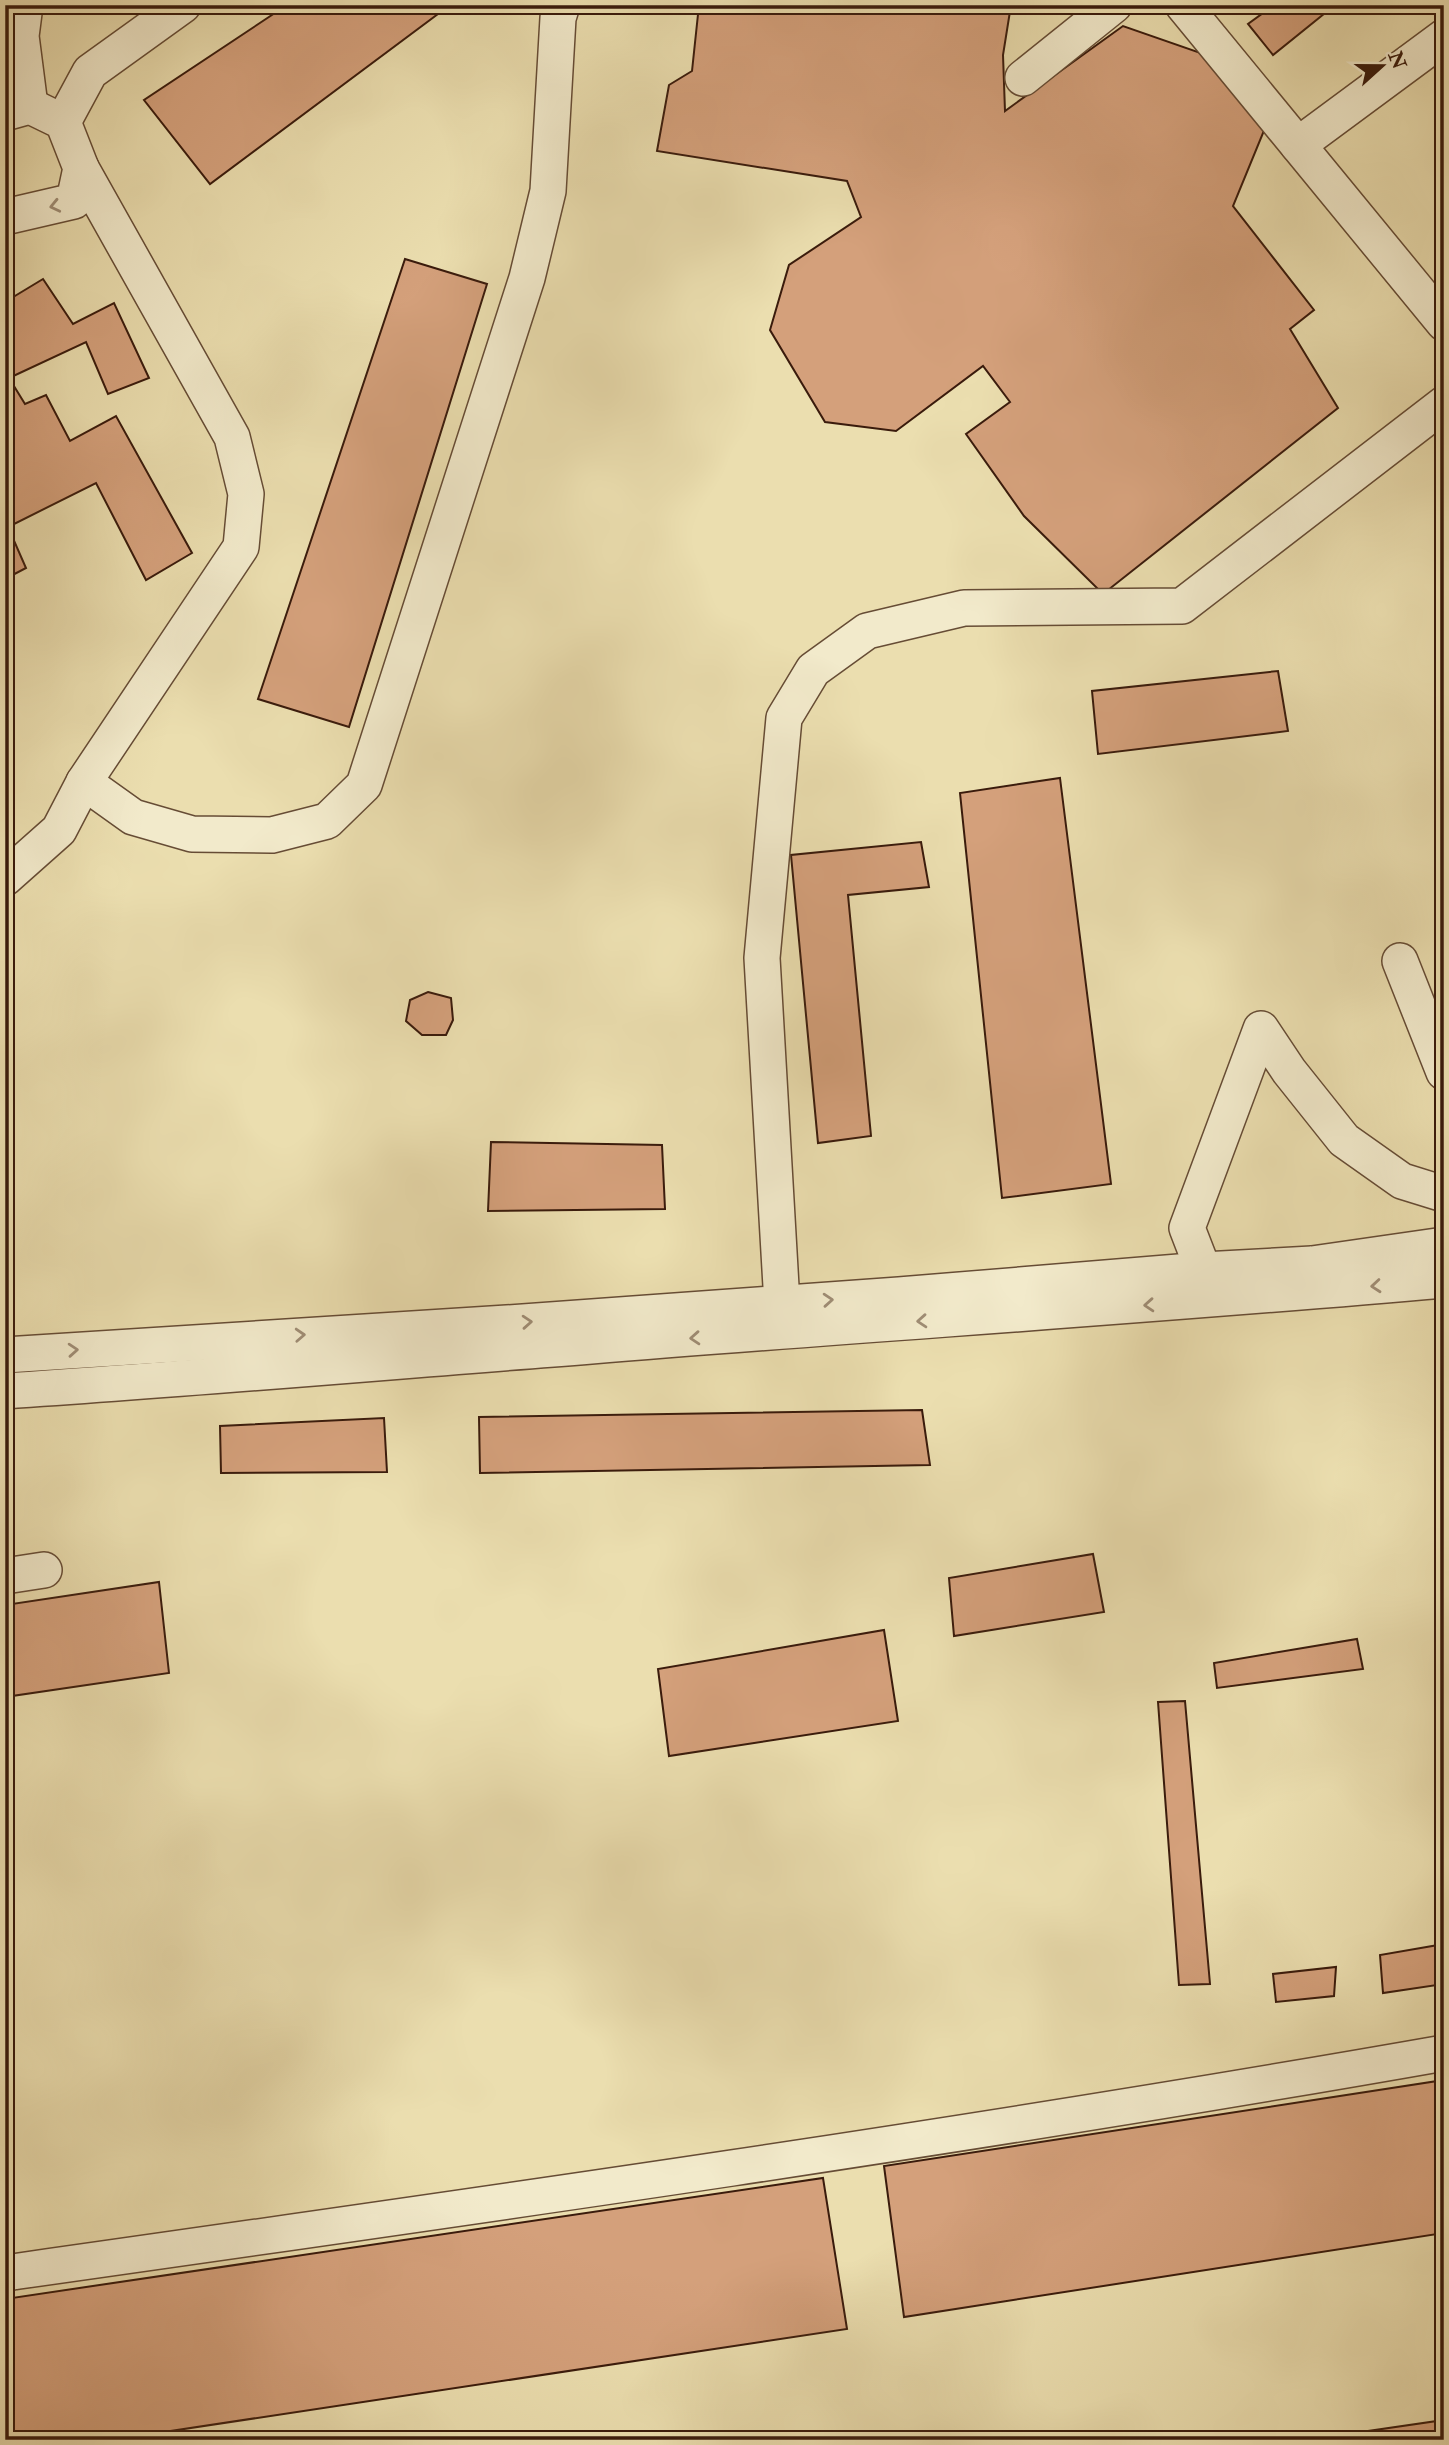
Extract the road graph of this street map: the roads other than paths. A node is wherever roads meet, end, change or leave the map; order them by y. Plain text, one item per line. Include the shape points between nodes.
1 (25, 5) edge
2 (183, 5) edge
3 (562, 5) edge
4 (1114, 5) edge
5 (1183, 5) edge
6 (1444, 37) edge
7 (1023, 78) dead end
8 (18, 109) edge
9 (63, 122) junction
10 (1298, 145) junction
11 (81, 168) junction
12 (5, 217) edge
13 (1444, 323) edge
14 (1444, 404) edge
15 (84, 782) junction
16 (5, 878) edge
17 (1400, 961) dead end
18 (1444, 1072) edge
19 (1444, 1194) edge
20 (1444, 1245) edge
21 (1444, 1280) edge
22 (1209, 1285) junction
23 (782, 1304) junction
24 (5, 1355) edge
25 (5, 1391) edge
26 (44, 1570) dead end
27 (5, 1576) edge
28 (1444, 2053) edge
29 (5, 2273) edge

1 - 8 street
2 - 9 street via 90,72
3 - 15 street via 548,191 527,278 365,785 327,821 272,835 192,834 133,817
4 - 7 street
5 - 10 street
6 - 10 street
8 - 9 street
9 - 11 street
10 - 13 street
11 -> 12 street via 74,201
11 - 15 street via 232,437 246,494 241,547
14 - 23 street via 1182,606 964,608 867,631 813,670 784,718 762,958
15 - 16 street via 59,830
17 - 18 street
19 - 22 street via 1402,1181 1344,1140 1261,1029 1187,1228
20 - 22 street
21 -> 22 street
23 -> 22 street
22 -> 25 street
24 -> 23 street
26 - 27 street
28 - 29 street via 654,2179

